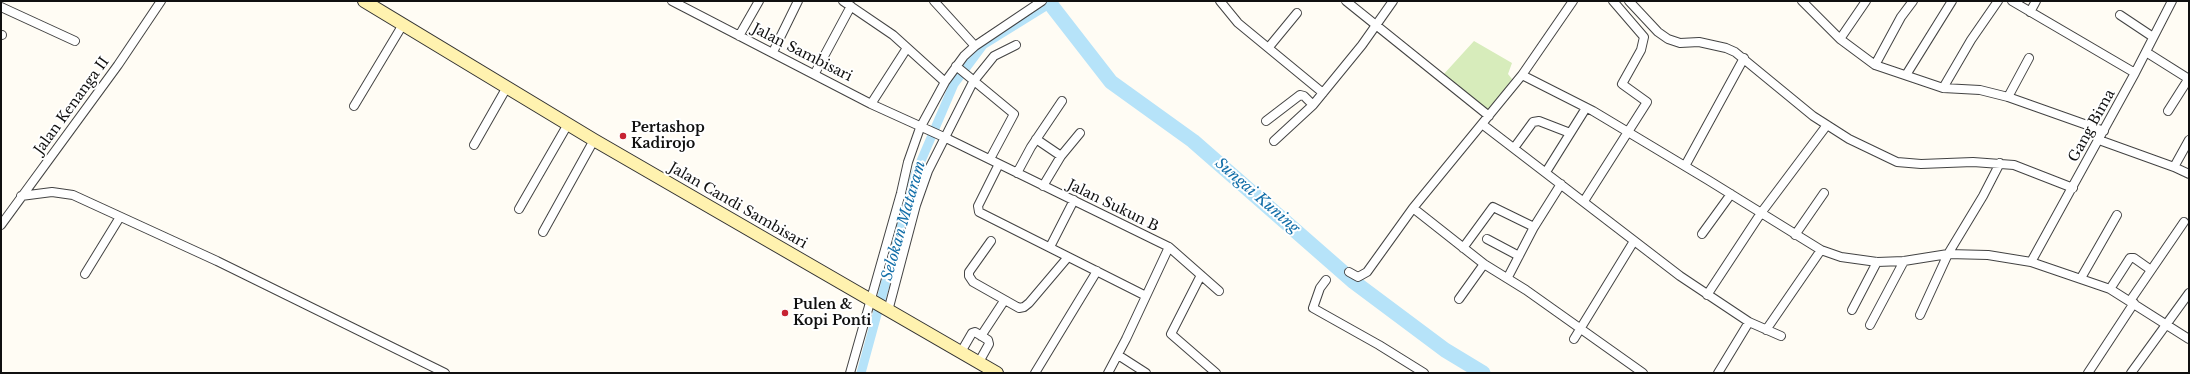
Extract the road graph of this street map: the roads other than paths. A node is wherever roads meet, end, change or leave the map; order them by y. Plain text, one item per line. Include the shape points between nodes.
1 (161, 1) edge
2 (364, 1) edge
3 (672, 1) edge
4 (759, 1) edge
5 (798, 1) edge
6 (843, 1) edge
7 (934, 1) edge
8 (1042, 1) edge
9 (1220, 1) edge
10 (1346, 1) edge
11 (1393, 1) edge
12 (1574, 1) edge
13 (1613, 1) edge
14 (1629, 1) edge
15 (1802, 1) edge
16 (1866, 1) edge
17 (1913, 1) edge
18 (1952, 1) edge
19 (1998, 1) edge
20 (2012, 1) edge
21 (2036, 1) edge
22 (2172, 1) edge
23 (380, 5) edge
24 (851, 6) junction
25 (1, 7) edge
26 (2030, 12) junction
27 (1297, 13) dead end
28 (2120, 14) dead end
29 (402, 26) junction
30 (1375, 26) junction
31 (739, 36) junction
32 (2154, 37) junction
33 (1840, 39) junction
34 (75, 40) dead end
35 (1016, 45) dead end
36 (975, 46) junction
37 (907, 48) junction
38 (1270, 48) junction
39 (773, 52) junction
40 (2146, 52) junction
41 (1744, 58) junction
42 (2030, 58) dead end
43 (1875, 65) junction
44 (957, 68) junction
45 (815, 73) junction
46 (2135, 73) junction
47 (1522, 75) junction
48 (1906, 75) junction
49 (2189, 78) edge
50 (945, 82) junction
51 (973, 82) junction
52 (507, 87) junction
53 (1942, 88) junction
54 (1323, 93) junction
55 (2008, 97) junction
56 (1062, 101) dead end
57 (871, 104) junction
58 (1313, 105) junction
59 (354, 106) dead end
60 (1586, 108) junction
61 (2168, 111) dead end
62 (1489, 116) junction
63 (1266, 121) dead end
64 (568, 124) junction
65 (1482, 124) junction
66 (1827, 126) junction
67 (923, 129) junction
68 (2104, 131) junction
69 (1628, 132) junction
70 (1080, 133) dead end
71 (1570, 133) junction
72 (946, 138) junction
73 (1036, 139) junction
74 (594, 140) junction
75 (2099, 140) junction
76 (2189, 140) edge
77 (1274, 141) dead end
78 (474, 145) dead end
79 (1514, 148) junction
80 (1061, 156) junction
81 (990, 159) junction
82 (2000, 163) junction
83 (999, 164) junction
84 (1685, 166) junction
85 (2174, 167) junction
86 (1546, 172) junction
87 (1018, 173) junction
88 (2189, 174) edge
89 (1561, 184) junction
90 (1043, 186) junction
91 (2073, 188) junction
92 (1824, 192) dead end
93 (1731, 194) junction
94 (21, 196) junction
95 (1074, 200) junction
96 (1584, 201) junction
97 (1413, 208) junction
98 (519, 209) dead end
99 (1761, 213) junction
100 (2117, 215) dead end
101 (120, 216) junction
102 (3, 220) edge
103 (2184, 222) dead end
104 (1534, 227) junction
105 (543, 232) dead end
106 (1702, 234) dead end
107 (1795, 235) junction
108 (1487, 239) dead end
109 (991, 241) dead end
110 (1634, 242) junction
111 (1050, 247) junction
112 (1169, 247) junction
113 (1463, 248) junction
114 (1821, 250) junction
115 (1948, 254) junction
116 (1519, 256) junction
117 (1068, 257) junction
118 (1904, 260) junction
119 (1877, 262) junction
120 (2031, 262) junction
121 (1484, 264) junction
122 (2151, 270) junction
123 (1096, 271) junction
124 (1349, 272) dead end
125 (85, 274) dead end
126 (1201, 275) junction
127 (1508, 277) junction
128 (2081, 278) junction
129 (1326, 280) dead end
130 (2110, 289) junction
131 (1219, 291) dead end
132 (1707, 295) junction
133 (1146, 296) junction
134 (2188, 297) edge
135 (1460, 299) dead end
136 (871, 301) junction
137 (1004, 301) junction
138 (2132, 302) junction
139 (886, 310) junction
140 (1852, 310) dead end
141 (1920, 314) dead end
142 (1749, 322) junction
143 (2167, 323) junction
144 (1870, 325) dead end
145 (1581, 328) junction
146 (1766, 330) junction
147 (981, 336) junction
148 (1781, 336) dead end
149 (1574, 339) dead end
150 (2189, 339) edge
151 (961, 352) junction
152 (1118, 355) junction
153 (979, 362) junction
154 (445, 373) edge
155 (850, 373) edge
156 (997, 373) edge
157 (1035, 373) edge
158 (1108, 373) edge
159 (1146, 373) edge
160 (1216, 373) edge
161 (1424, 373) edge
162 (1643, 373) edge
163 (1718, 373) edge
164 (2088, 373) edge
165 (2131, 373) edge

1 - 94 street, Jalan Kenanga II via 118,65
2 - 23 street, Jalan Candi Sambisari
3 - 31 street, Jalan Sambisari
4 - 31 street
5 - 39 street
6 - 24 street
7 - 36 street
8 - 36 street
9 - 38 street via 1238,23
10 - 30 street
11 - 30 street
12 - 47 street
13 - 69 street via 1644,37 1641,50 1622,83 1622,86 1646,102
14 - 41 street via 1668,39 1680,44 1699,42 1726,48
15 - 33 street
16 - 33 street
17 - 43 street via 1901,17
18 - 48 street
19 - 53 street
20 - 26 street
21 - 26 street
22 - 32 street, Gang Bima
23 - 29 street, Jalan Candi Sambisari
24 - 37 street
24 - 45 street
25 - 34 street
26 - 46 street
27 - 38 street
28 - 32 street
29 - 52 street, Jalan Candi Sambisari
29 - 59 street
30 - 54 street
30 - 62 street
31 - 39 street, Jalan Sambisari
32 - 40 street, Gang Bima
33 - 43 street
35 - 51 street via 994,56
36 - 44 street
37 - 50 street
37 - 57 street
38 - 54 street
39 - 45 street, Jalan Sambisari
40 - 46 street, Gang Bima
40 - 49 street
41 - 66 street
41 - 84 street
42 - 55 street
43 - 48 street
44 - 50 street
44 - 51 street
45 - 57 street, Jalan Sambisari
46 - 68 street, Gang Bima
47 - 60 street
47 - 62 street
48 - 53 street
49 - 61 street
50 - 67 street
51 - 72 street
51 - 81 street via 1014,114
52 - 64 street, Jalan Candi Sambisari
52 - 78 street
53 - 55 street via 1980,90
54 - 58 street
55 - 68 street
56 - 73 street
57 - 67 street, Jalan Sambisari
58 - 63 street via 1300,95
58 - 77 street
60 - 69 street
60 - 71 street
62 - 65 street
64 - 74 street, Jalan Candi Sambisari
64 - 98 street
65 - 79 street
65 - 97 street
66 - 82 street via 1897,162
66 - 99 street
67 - 72 street, Jalan Sukun B
67 - 136 street via 908,162
68 - 75 street, Gang Bima
69 - 84 street
69 - 96 street
70 - 80 street
71 - 79 street via 1539,121 1533,122
71 - 86 street
72 - 81 street, Jalan Sukun B
72 - 139 street via 928,171 916,205
73 - 80 street
73 - 87 street
74 - 105 street
74 - 136 street, Jalan Candi Sambisari
75 - 85 street
75 - 91 street, Gang Bima
76 - 85 street
79 - 86 street
80 - 90 street
81 - 83 street, Jalan Sukun B
82 - 91 street via 2014,165
82 - 115 street
83 - 87 street, Jalan Sukun B
83 - 111 street via 978,206 979,212
84 - 93 street
85 - 88 street
86 - 89 street
87 - 90 street, Jalan Sukun B
89 - 96 street
89 - 104 street
90 - 95 street, Jalan Sukun B
91 - 120 street, Gang Bima
92 - 107 street
93 - 99 street
93 - 106 street
94 - 101 street via 62,192
94 - 102 street, Jalan Kenanga II
95 - 111 street
95 - 112 street, Jalan Sukun B
96 - 110 street
97 - 113 street
97 - 124 street via 1367,272 1358,277
99 - 107 street
99 - 132 street
100 - 128 street
101 - 125 street
101 - 154 street
103 - 122 street
104 - 113 street via 1494,207
104 - 116 street
107 - 114 street
108 - 116 street
109 - 137 street via 969,272 969,276 973,282
110 - 132 street
110 - 145 street
111 - 117 street
112 - 126 street
112 - 133 street, Jalan Sukun B
113 - 121 street
114 - 119 street
114 - 146 street
115 - 118 street
115 - 120 street via 1988,255
115 - 141 street
116 - 127 street
117 - 123 street
117 - 137 street via 1024,308
118 - 119 street
118 - 144 street
119 - 140 street
120 - 128 street
121 - 127 street
121 - 135 street
122 - 130 street via 2130,258
122 - 138 street
123 - 133 street
123 - 157 street
126 - 131 street
126 - 160 street via 1171,334
127 - 145 street
128 - 130 street
129 - 161 street via 1320,288 1313,308
130 - 138 street
132 - 142 street
133 - 152 street, Jalan Sukun B
134 - 143 street
136 - 139 street, Jalan Candi Sambisari
136 - 155 street
137 - 147 street
138 - 143 street
138 - 164 street
139 - 151 street, Jalan Candi Sambisari
142 - 146 street
142 - 163 street
143 - 150 street
143 - 165 street
145 - 149 street
145 - 162 street
146 - 148 street
147 - 151 street via 972,333
147 - 153 street via 988,340 989,344
151 - 153 street, Jalan Candi Sambisari
152 - 158 street, Jalan Sukun B
152 - 159 street
153 - 156 street, Jalan Candi Sambisari

